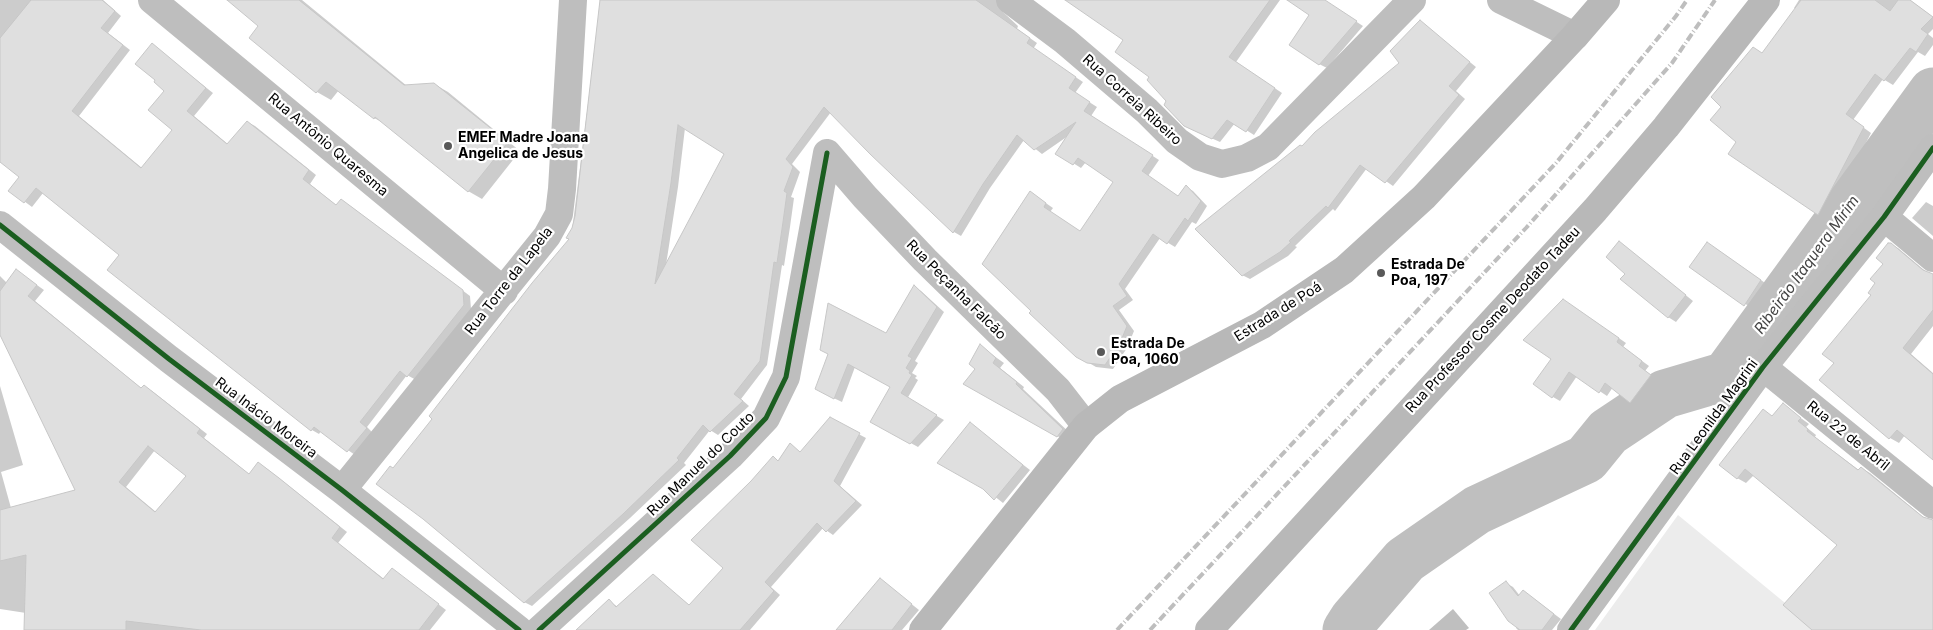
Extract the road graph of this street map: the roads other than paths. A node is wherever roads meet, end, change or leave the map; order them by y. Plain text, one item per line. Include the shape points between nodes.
1 (152, 0) edge
2 (573, 0) edge
3 (1010, 0) edge
4 (1412, 0) edge
5 (1501, 0) edge
6 (1606, 0) edge
7 (1766, 0) edge
8 (1576, 36) junction
9 (1933, 148) edge
10 (828, 153) joint
11 (1884, 217) junction
12 (0, 225) edge
13 (1933, 258) edge
14 (504, 291) junction
15 (1763, 367) junction
16 (1086, 426) junction
17 (342, 490) junction
18 (1933, 505) edge
19 (518, 630) edge
20 (540, 630) edge
21 (923, 630) edge
22 (1209, 630) edge
23 (1572, 630) edge

1 - 14 street, Rua Antônio Quaresma
2 - 14 street, Rua Torre da Lapela via 559,214 547,236
3 - 4 street, Rua Correia Ribeiro via 1072,47 1147,111 1176,141 1200,157 1222,164 1247,158 1268,147
5 - 8 street
6 - 8 main road, Estrada de Poá
7 - 22 main road, Rua Professor Cosme Deodato Tadeu via 1666,127 1595,210
8 - 16 main road, Estrada de Poá via 1424,197 1344,270 1262,325 1120,399
9 - 11 street, Rua Leonilda Magrini
10 - 16 street, Rua Peçanha Falcão via 925,260 1058,390
10 - 20 street, Rua Manuel do Couto via 786,377 766,418 730,456
11 - 13 street
11 - 15 street, Rua Leonilda Magrini
12 - 17 street, Rua Inácio Moreira
14 - 17 street, Rua Torre da Lapela
15 - 18 street, Rua 22 de Abril
15 - 23 street, Rua Leonilda Magrini
16 - 21 main road, Estrada de Poá
17 - 19 street, Rua Inácio Moreira

